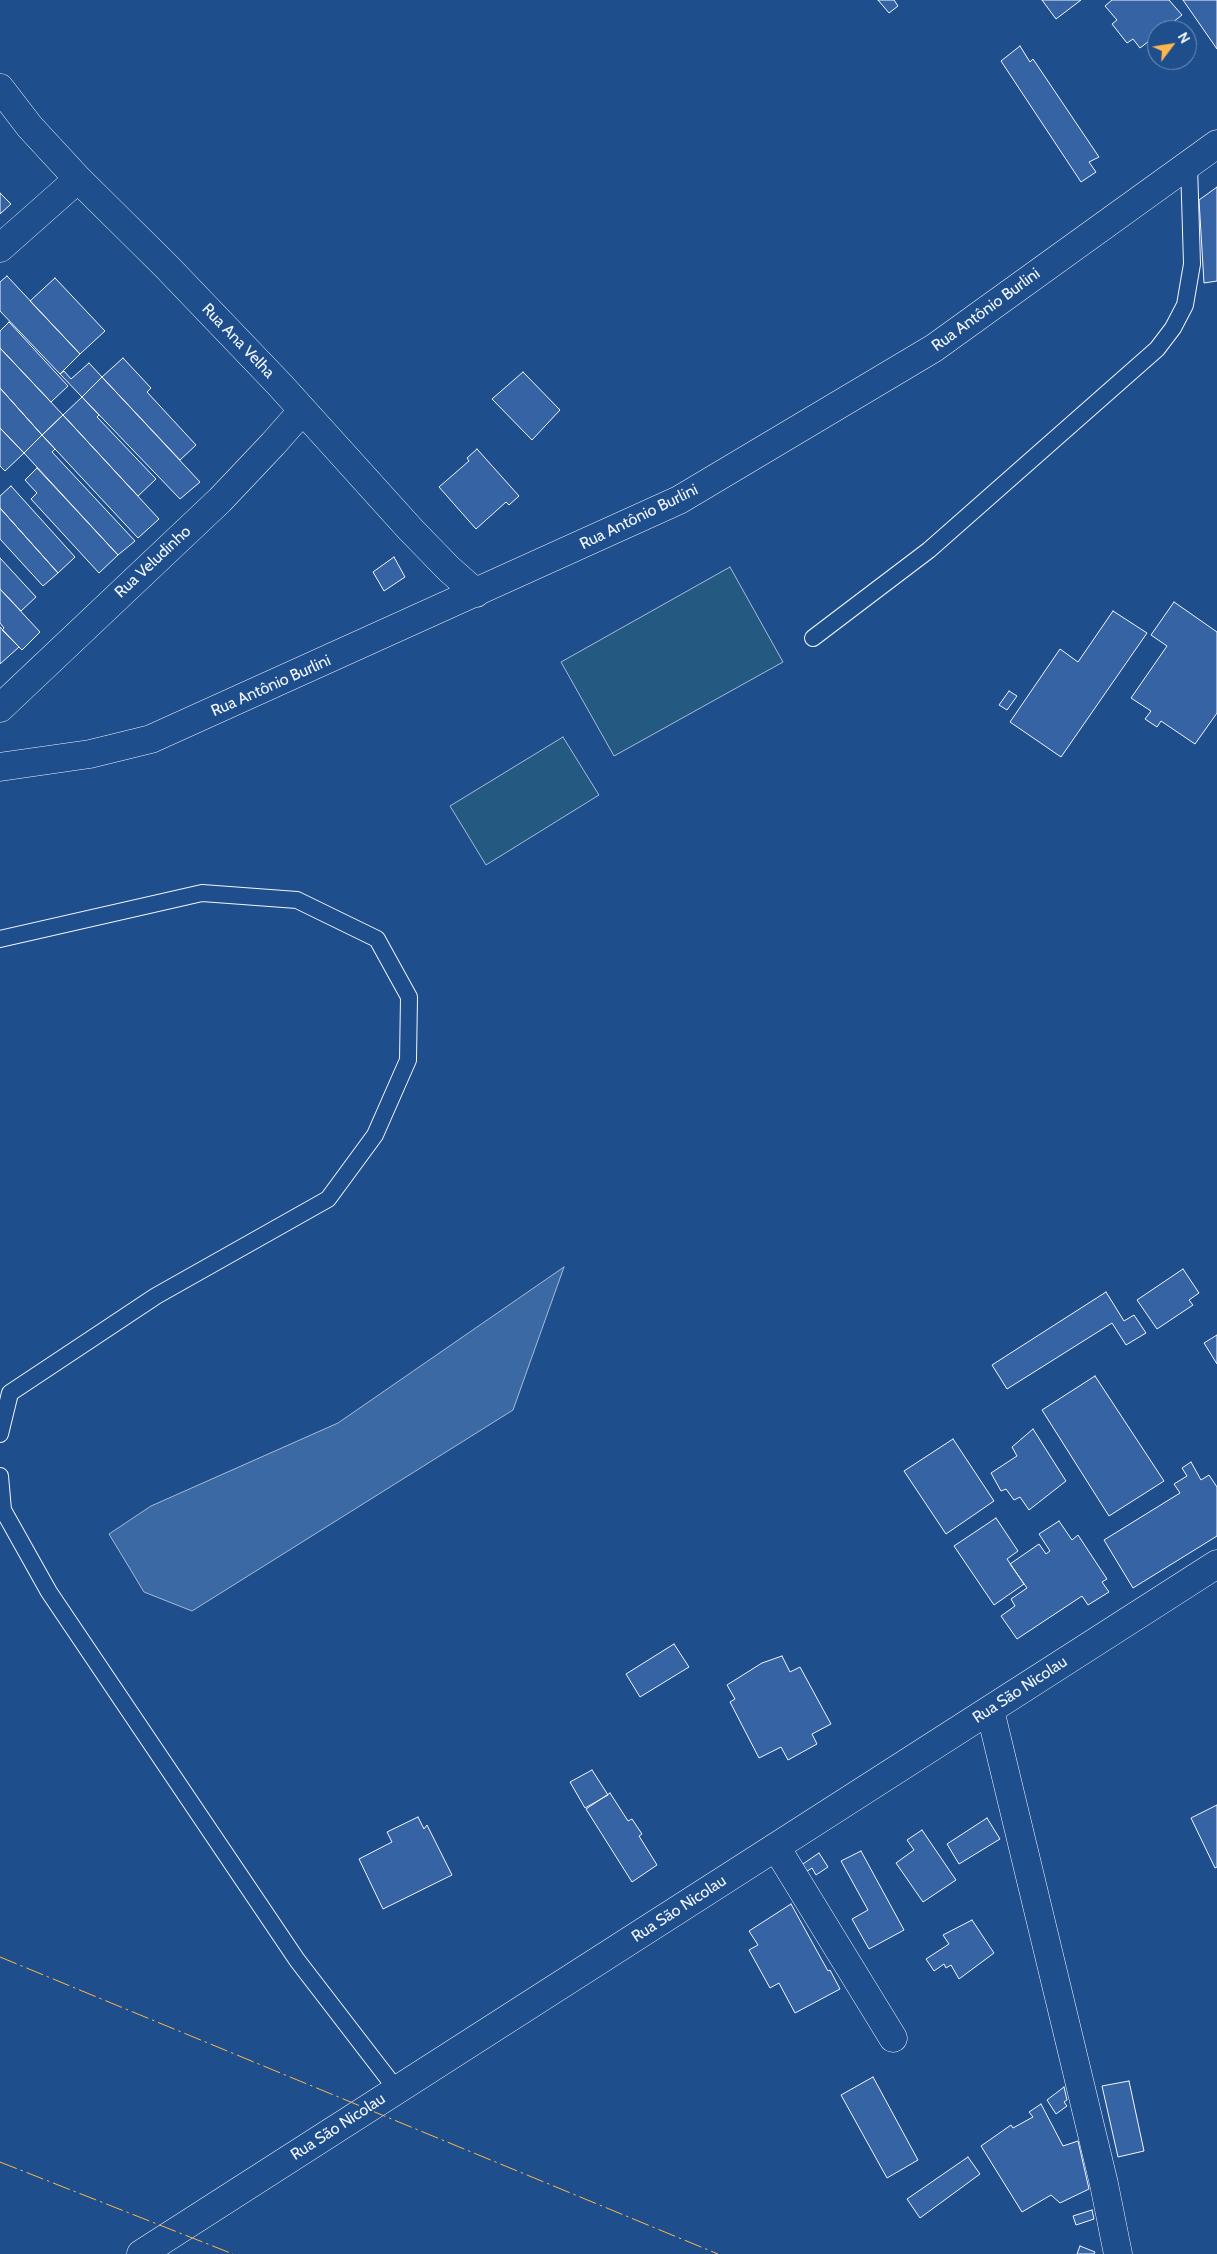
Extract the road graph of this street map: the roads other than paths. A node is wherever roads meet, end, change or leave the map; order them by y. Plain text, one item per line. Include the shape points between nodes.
1 (0, 88) edge
2 (1217, 144) edge
3 (1189, 164) junction
4 (78, 179) junction
5 (0, 248) edge
6 (302, 411) junction
7 (476, 593) junction
8 (813, 638) dead end
9 (0, 708) edge
10 (0, 767) edge
11 (0, 939) edge
12 (0, 1434) edge
13 (0, 1476) edge
14 (1217, 1564) edge
15 (990, 1710) junction
16 (776, 1847) junction
17 (892, 2038) dead end
18 (397, 2090) junction
19 (141, 2254) edge
20 (1118, 2254) edge

1 - 4 street, Rua Ana Velha via 30,127
2 - 3 street, Rua Antônio Burlini
3 - 7 street, Rua Antônio Burlini via 934,348 679,500
3 - 8 lane via 1192,264 1185,305 1157,349 929,550
4 - 5 street
4 - 6 street, Rua Ana Velha via 173,273
6 - 7 street, Rua Ana Velha via 417,537
6 - 9 street, Rua Veludinho via 220,500
7 - 10 street, Rua Antônio Burlini via 151,739 90,754
11 - 12 lane via 202,893 297,900 377,939 409,998 408,1060 376,1135 328,1199 156,1296 10,1393
13 - 18 lane via 3,1510 49,1592 297,1960
14 - 15 street, Rua São Nicolau
15 - 16 street, Rua São Nicolau
15 - 20 street
16 - 17 street
16 - 18 street, Rua São Nicolau
18 - 19 street, Rua São Nicolau

